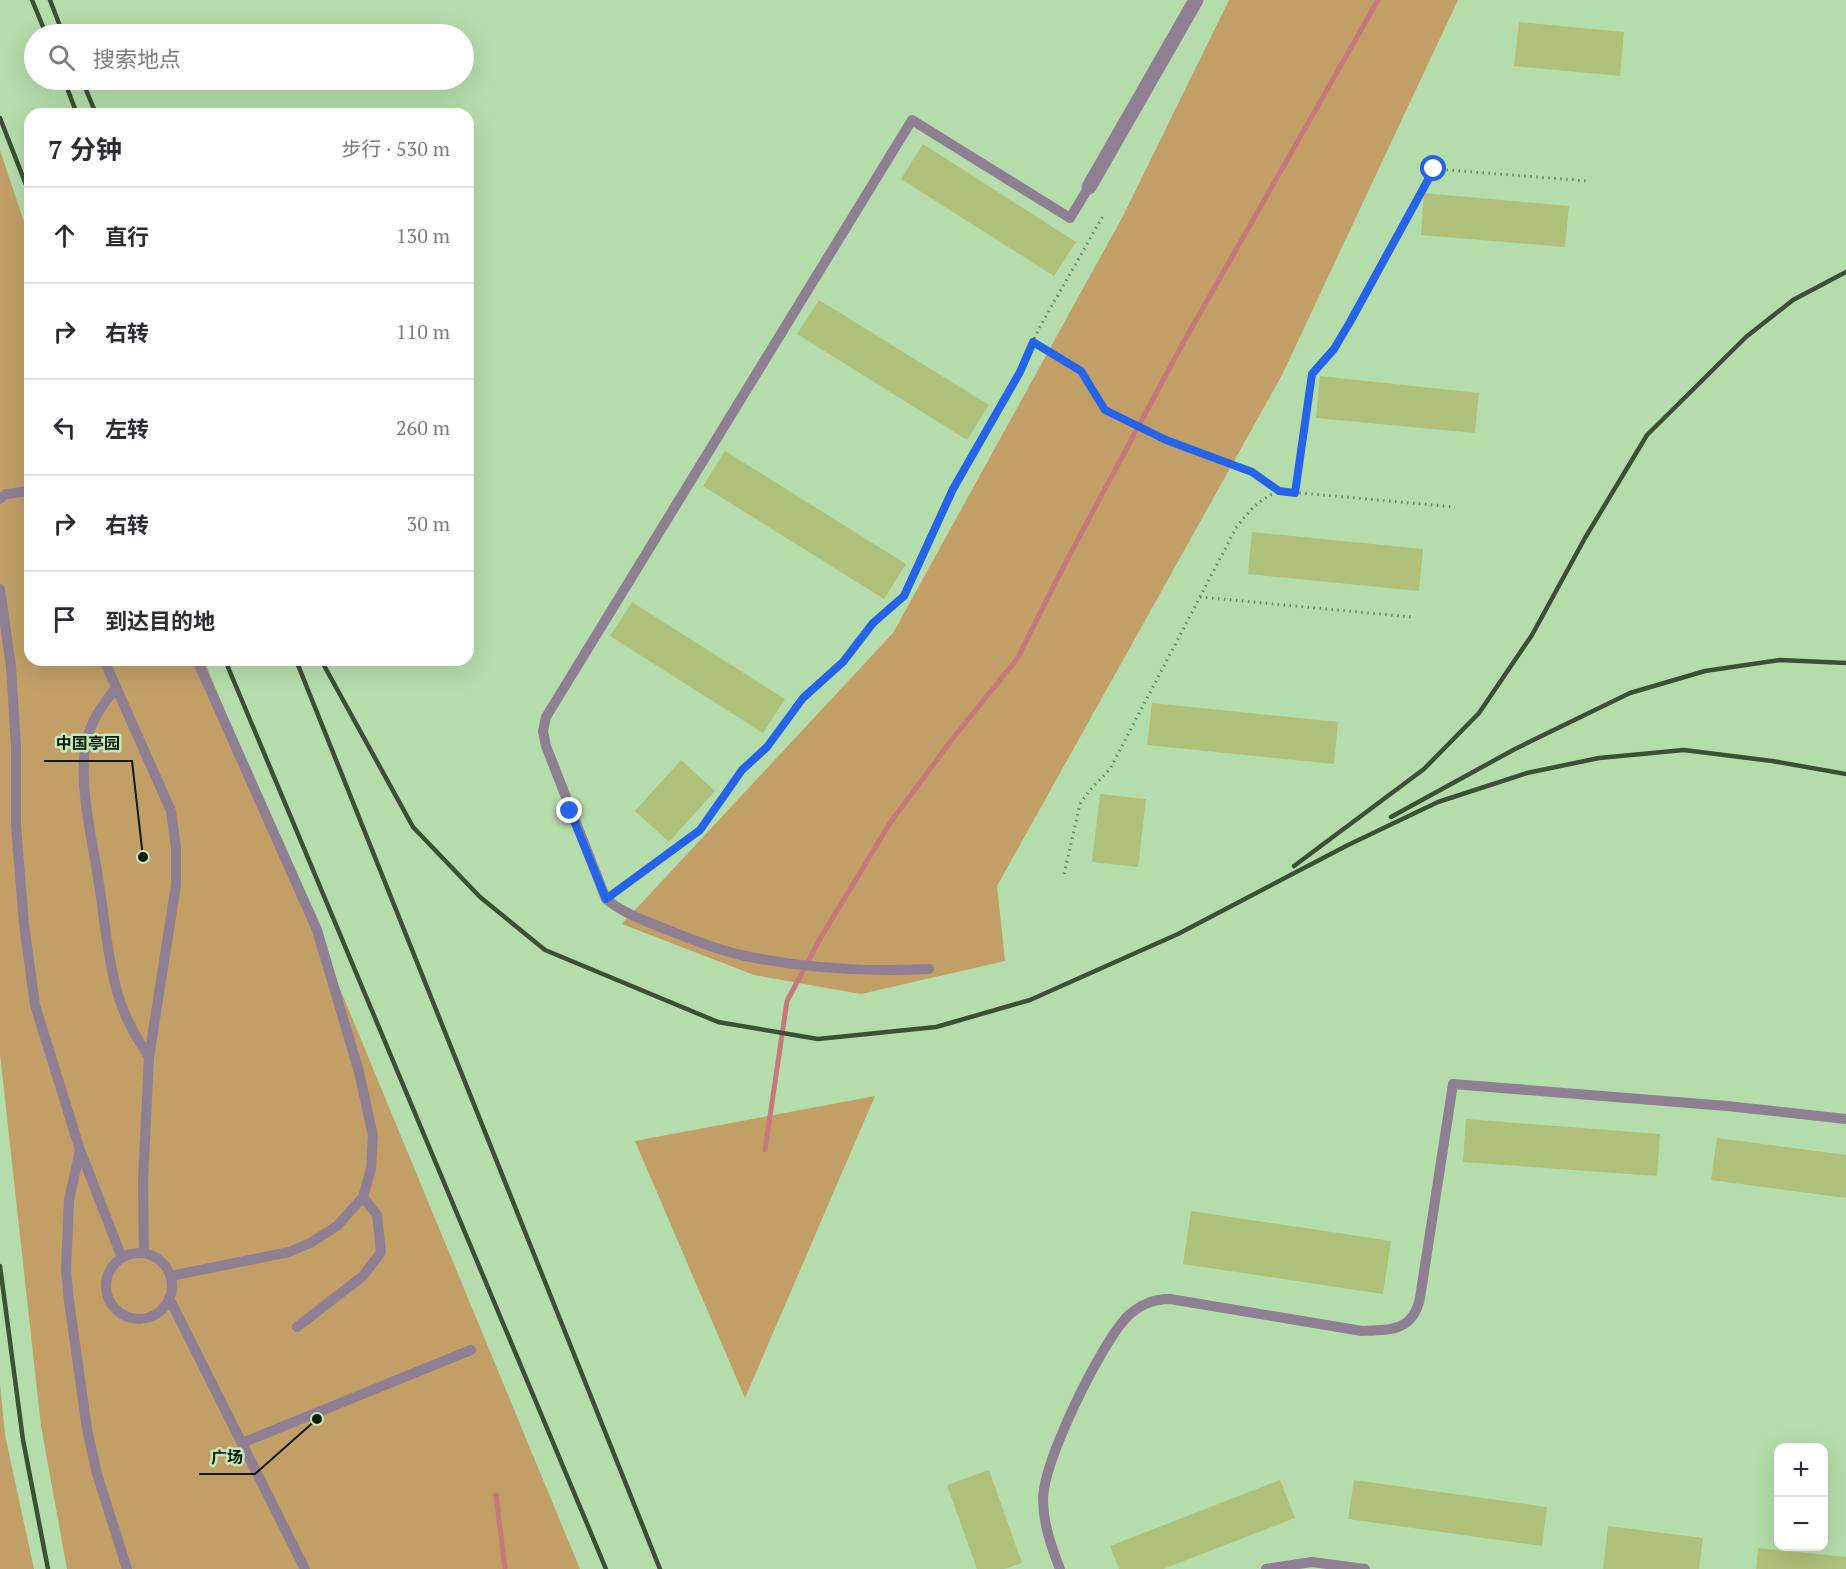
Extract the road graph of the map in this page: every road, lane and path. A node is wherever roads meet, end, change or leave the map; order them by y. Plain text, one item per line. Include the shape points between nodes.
1 (1196, 0) edge
2 (1589, 181) dead end
3 (1089, 187) joint
4 (1103, 216) dead end
5 (1033, 342) junction
6 (1279, 491) junction
7 (24, 492) edge
8 (1295, 493) junction
9 (0, 499) edge
10 (1455, 507) dead end
11 (0, 590) edge
12 (1200, 597) junction
13 (1411, 617) dead end
14 (107, 666) edge
15 (200, 666) edge
16 (116, 688) junction
17 (1064, 874) dead end
18 (606, 899) junction
19 (929, 969) dead end
20 (149, 1057) junction
21 (1846, 1119) edge
22 (80, 1150) junction
23 (363, 1197) junction
24 (144, 1253) junction
25 (122, 1258) junction
26 (171, 1276) junction
27 (170, 1298) junction
28 (297, 1327) dead end
29 (471, 1350) dead end
30 (242, 1443) junction
31 (128, 1569) edge
32 (305, 1569) edge
33 (1060, 1569) edge
34 (1266, 1569) edge
35 (1365, 1569) edge

1 - 3 street
2 - 8 path via 1434,169 1334,349 1312,374
3 - 18 lane via 1070,218 912,120 546,717 546,746
4 - 5 path
5 - 6 path via 1081,371 1105,410 1166,440 1252,472
5 - 18 path via 953,489 904,596 873,623 843,662 803,698 767,747 742,770 700,830
6 - 8 path
6 - 12 path via 1264,497 1243,519
7 - 9 lane
8 - 10 path
11 - 22 lane via 11,667 16,826 35,1005
12 - 13 path
12 - 17 path via 1110,770 1080,804
14 - 16 lane
15 - 23 lane via 317,930 359,1072 373,1136 371,1168
16 - 20 lane via 171,810 176,848 176,885
16 - 20 lane via 102,704 92,725 85,749 85,775 90,829 119,998 131,1031
18 - 19 lane via 630,915 751,957 894,971
20 - 24 lane
21 - 33 lane via 1453,1084 1420,1298 1411,1320 1389,1329 1362,1331 1170,1299 1138,1309 1119,1328 1081,1393 1046,1480 1046,1527
22 - 25 lane
22 - 31 lane via 69,1200 69,1301 87,1429 97,1474
23 - 26 lane via 337,1226 289,1252
23 - 28 lane via 378,1215 381,1252 363,1276
24 - 25 lane
24 - 26 lane via 162,1262
25 - 27 lane via 110,1271 106,1286 110,1301 120,1313 148,1317 164,1308
26 - 27 lane
27 - 30 lane
29 - 30 lane
30 - 32 lane
34 - 35 lane via 1312,1562

